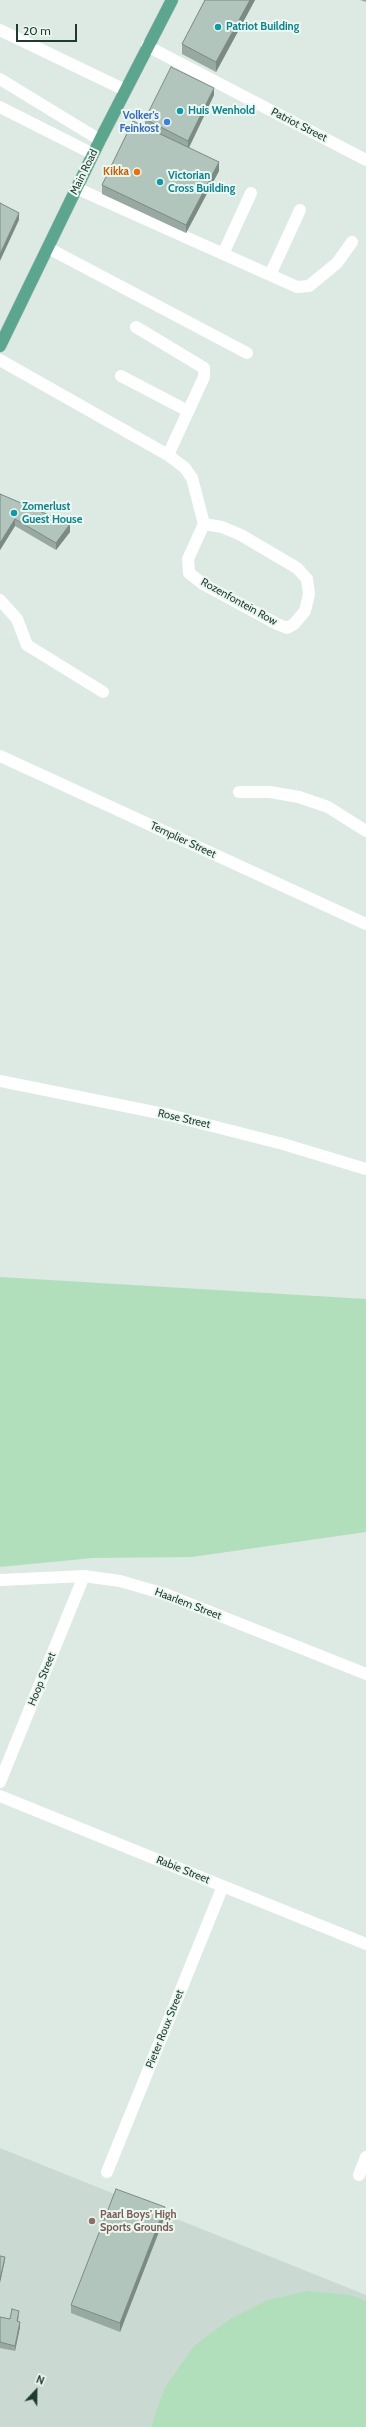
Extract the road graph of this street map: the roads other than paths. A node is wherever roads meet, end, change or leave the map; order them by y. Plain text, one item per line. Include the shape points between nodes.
1 (172, 0) edge
2 (0, 30) edge
3 (147, 46) junction
4 (0, 79) edge
5 (125, 90) junction
6 (0, 107) edge
7 (100, 140) junction
8 (93, 154) junction
9 (366, 160) edge
10 (76, 188) junction
11 (251, 192) dead end
12 (300, 210) dead end
13 (352, 242) dead end
14 (48, 248) junction
15 (223, 254) junction
16 (270, 275) junction
17 (136, 327) dead end
18 (2, 339) edge
19 (247, 353) dead end
20 (0, 360) edge
21 (121, 376) dead end
22 (188, 412) junction
23 (168, 455) junction
24 (204, 524) junction
25 (0, 600) edge
26 (103, 692) dead end
27 (0, 756) edge
28 (239, 792) dead end
29 (366, 831) edge
30 (366, 924) edge
31 (0, 1081) edge
32 (366, 1169) edge
33 (84, 1576) junction
34 (0, 1580) edge
35 (366, 1674) edge
36 (0, 1782) edge
37 (0, 1796) edge
38 (223, 1886) junction
39 (366, 1944) edge
40 (366, 2157) edge
41 (107, 2172) dead end
42 (359, 2175) dead end

1 - 3 main road, Main Road
2 - 5 street
3 - 5 main road, Main Road
3 - 9 street, Patriot Street
4 - 7 street
5 - 7 main road, Main Road
6 - 8 street
7 - 8 main road, Main Road
8 - 10 main road, Main Road
10 - 14 main road, Main Road
10 - 15 street
11 - 15 street
12 - 16 street
13 - 16 street via 337,263 309,286 297,287
14 - 18 main road, Main Road
14 - 19 street
15 - 16 street
17 - 22 street via 204,368 204,377
20 - 23 street
21 - 22 street
22 - 23 street
23 - 24 street via 185,468 192,478
24 - 24 street, Rozenfontein Row via 222,527 241,535 297,568 307,579 309,594 305,611 294,624 287,628 277,624 203,584 189,573 188,559
25 - 26 street via 17,620 27,645
27 - 30 street, Templier Street
28 - 29 street via 270,792 299,797 328,807
31 - 32 street, Rose Street via 169,1115 283,1144
33 - 34 street, Haarlem Street
33 - 35 street, Haarlem Street via 120,1581 165,1594
33 - 36 street, Hoop Street
37 - 38 street, Rabie Street
38 - 39 street, Rabie Street
38 - 41 street, Pieter Roux Street
40 - 42 street

